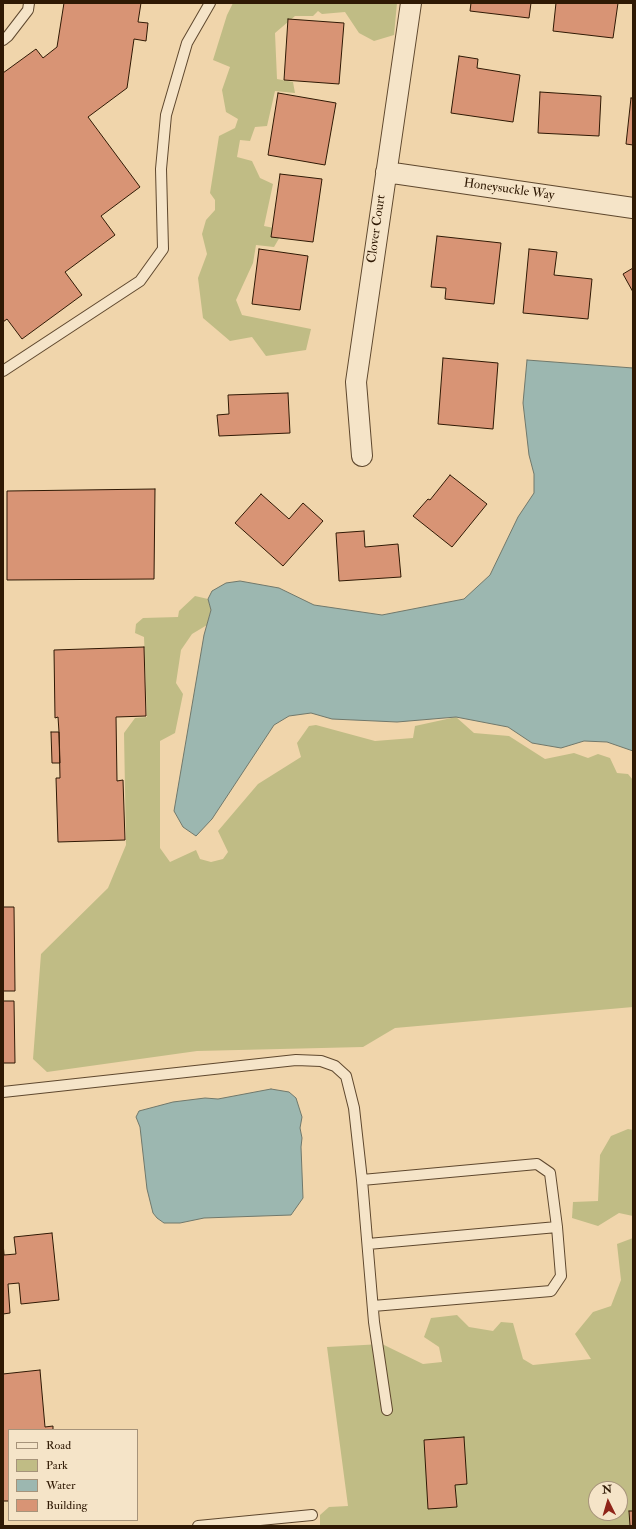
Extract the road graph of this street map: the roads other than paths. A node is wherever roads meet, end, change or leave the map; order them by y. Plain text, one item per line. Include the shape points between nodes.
1 (29, 3) edge
2 (210, 3) edge
3 (410, 3) edge
4 (3, 40) edge
5 (386, 172) junction
6 (633, 208) edge
7 (3, 371) edge
8 (362, 456) dead end
9 (3, 1092) edge
10 (362, 1180) junction
11 (557, 1227) junction
12 (368, 1244) junction
13 (373, 1306) junction
14 (387, 1410) dead end
15 (312, 1515) dead end
16 (198, 1526) edge

1 - 4 lane via 28,10
2 - 7 lane via 187,43 166,115 161,168 163,249 140,281
3 - 5 street, Clover Court
5 - 6 street, Honeysuckle Way
5 - 8 street, Clover Court via 356,382
9 - 10 lane via 296,1060 321,1061 335,1066 346,1076 354,1108
10 - 11 lane via 537,1164 550,1173
10 - 12 lane
11 - 12 lane
11 - 13 lane via 561,1276 551,1291
12 - 13 lane
13 - 14 lane
15 - 16 lane

